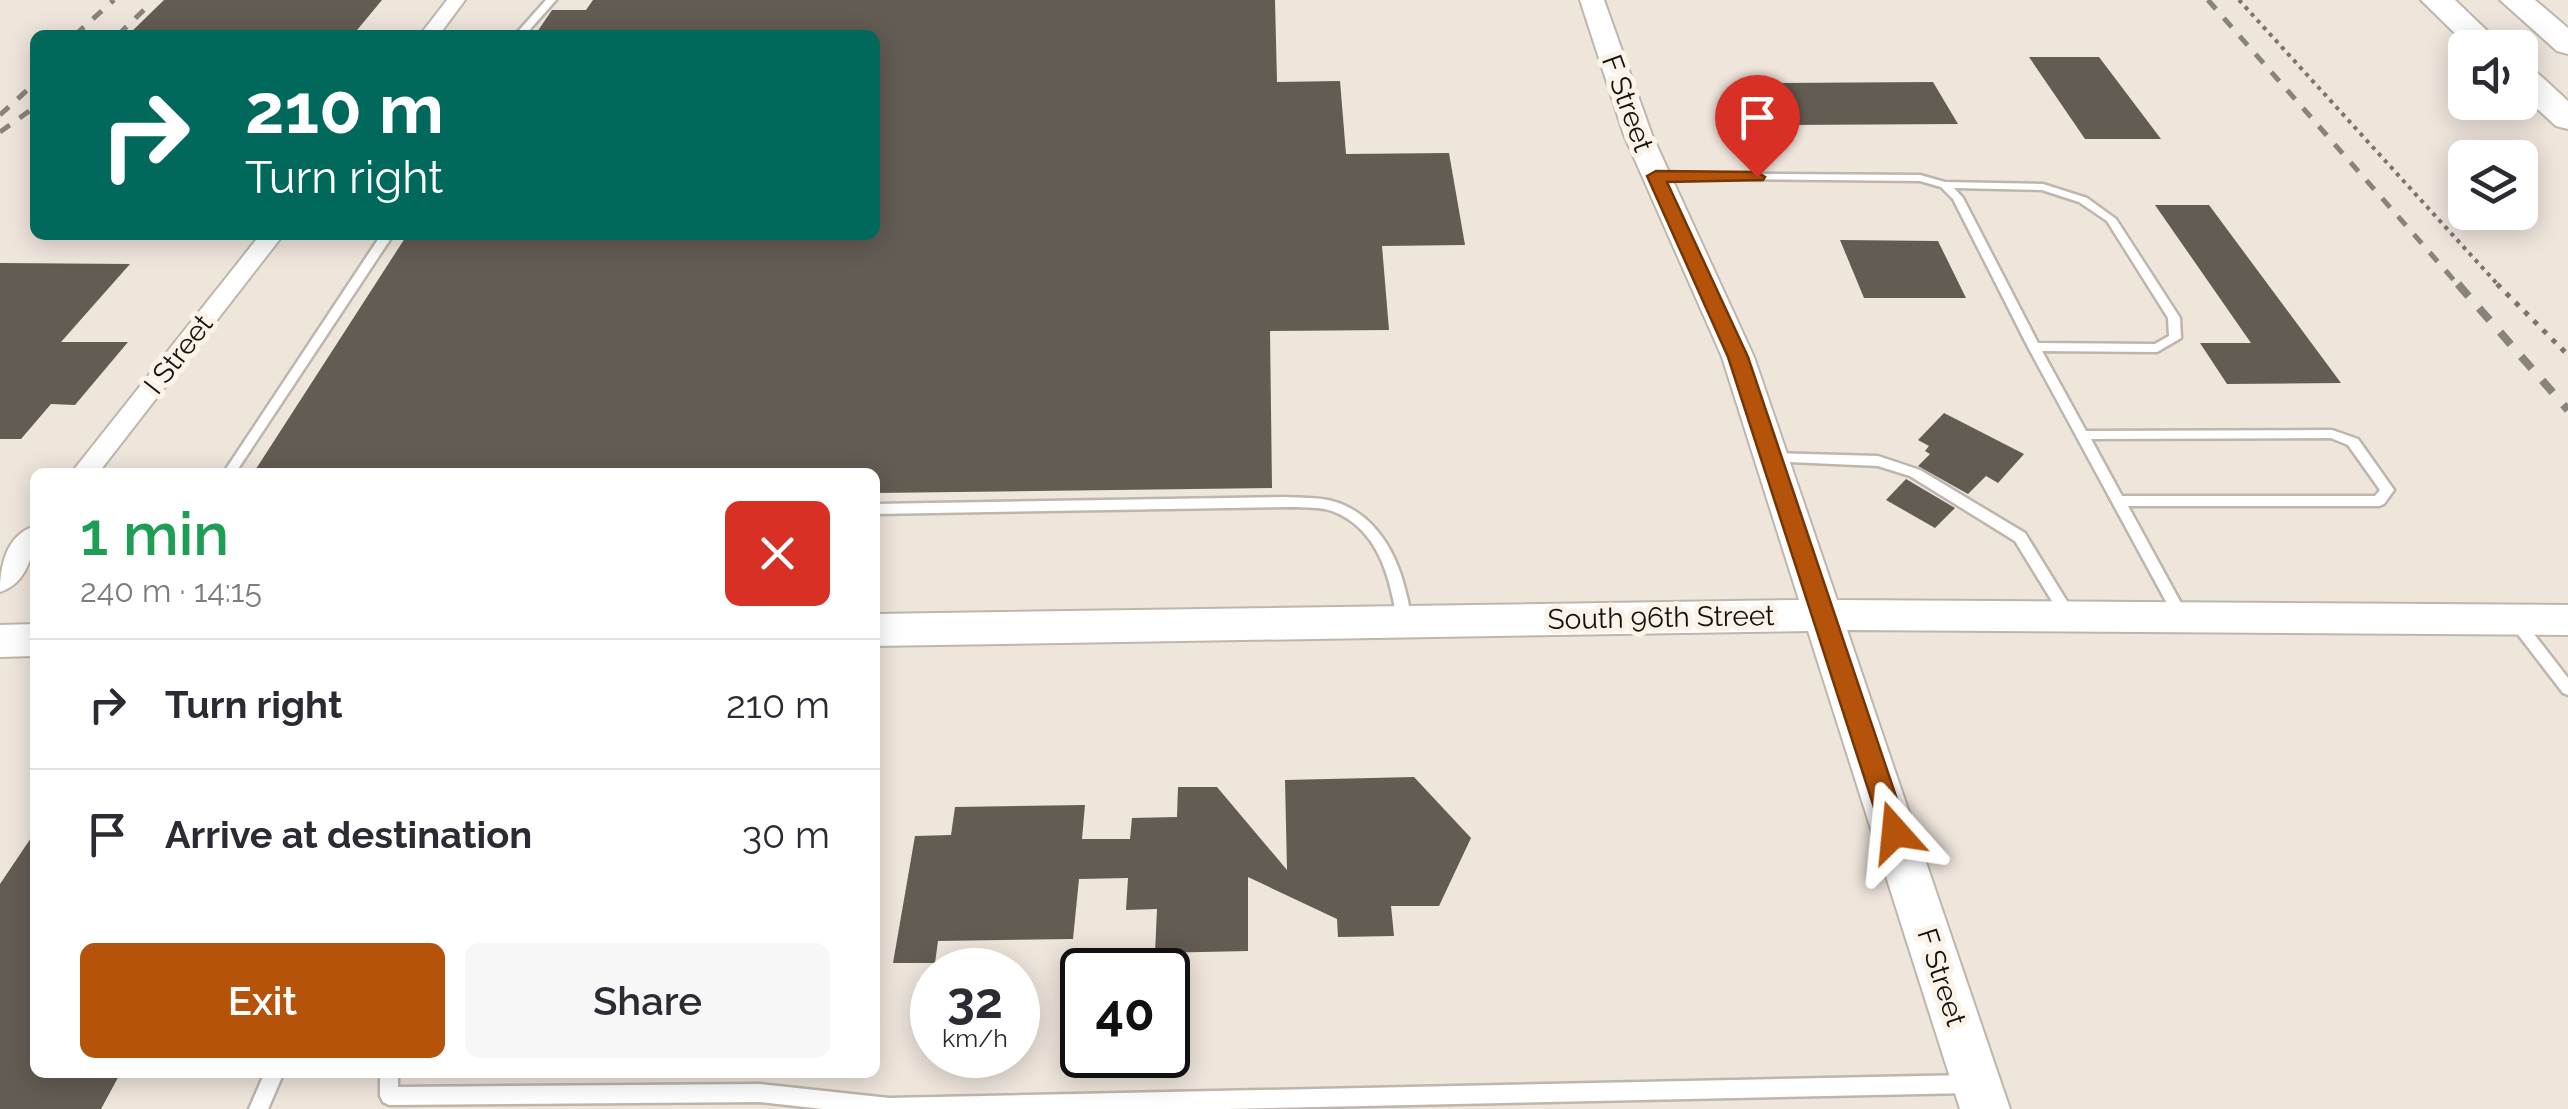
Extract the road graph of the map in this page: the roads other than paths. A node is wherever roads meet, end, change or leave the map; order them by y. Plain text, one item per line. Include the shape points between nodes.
1 (456, 0) edge
2 (552, 0) edge
3 (1592, 0) edge
4 (2436, 0) edge
5 (2516, 0) edge
6 (433, 30) edge
7 (525, 30) edge
8 (2469, 30) edge
9 (2568, 44) edge
10 (2538, 91) edge
11 (2568, 118) edge
12 (1656, 176) junction
13 (1945, 185) junction
14 (268, 240) edge
15 (385, 240) edge
16 (2034, 347) junction
17 (2082, 435) junction
18 (1772, 458) junction
19 (88, 468) edge
20 (233, 468) edge
21 (2118, 501) junction
22 (880, 508) edge
23 (30, 542) edge
24 (0, 580) edge
25 (1825, 615) junction
26 (2068, 616) junction
27 (2182, 616) junction
28 (1404, 620) junction
29 (2515, 620) junction
30 (2568, 620) edge
31 (880, 630) edge
32 (30, 640) edge
33 (0, 641) edge
34 (2568, 689) edge
35 (272, 1078) edge
36 (389, 1078) edge
37 (1981, 1097) edge
38 (258, 1109) edge

1 - 6 street
2 - 7 lane
3 - 12 street, F Street
4 - 8 highway
5 - 9 highway
10 - 11 highway
12 - 13 lane via 1920,178
12 - 18 street, F Street via 1712,292
13 - 16 lane via 1958,198
13 - 16 lane via 2044,187 2083,200 2111,219 2174,318 2175,338 2156,348
14 - 19 street, I Street
15 - 20 lane
16 - 17 lane
17 - 21 lane
17 - 21 lane via 2332,434 2353,442 2387,490 2380,501
18 - 25 street, F Street
18 - 26 lane via 1878,461 1915,473 2020,537
21 - 27 lane
22 - 28 lane via 1332,506 1368,526 1386,551
23 - 24 street
25 - 26 street, South 96th Street
25 - 28 street, South 96th Street
25 - 37 street, F Street
26 - 27 street, South 96th Street
27 - 29 street, South 96th Street
28 - 31 street, South 96th Street
29 - 30 street, South 96th Street
29 - 34 lane
32 - 33 street
35 - 38 lane
36 - 37 lane via 389,1096 760,1092 889,1107

